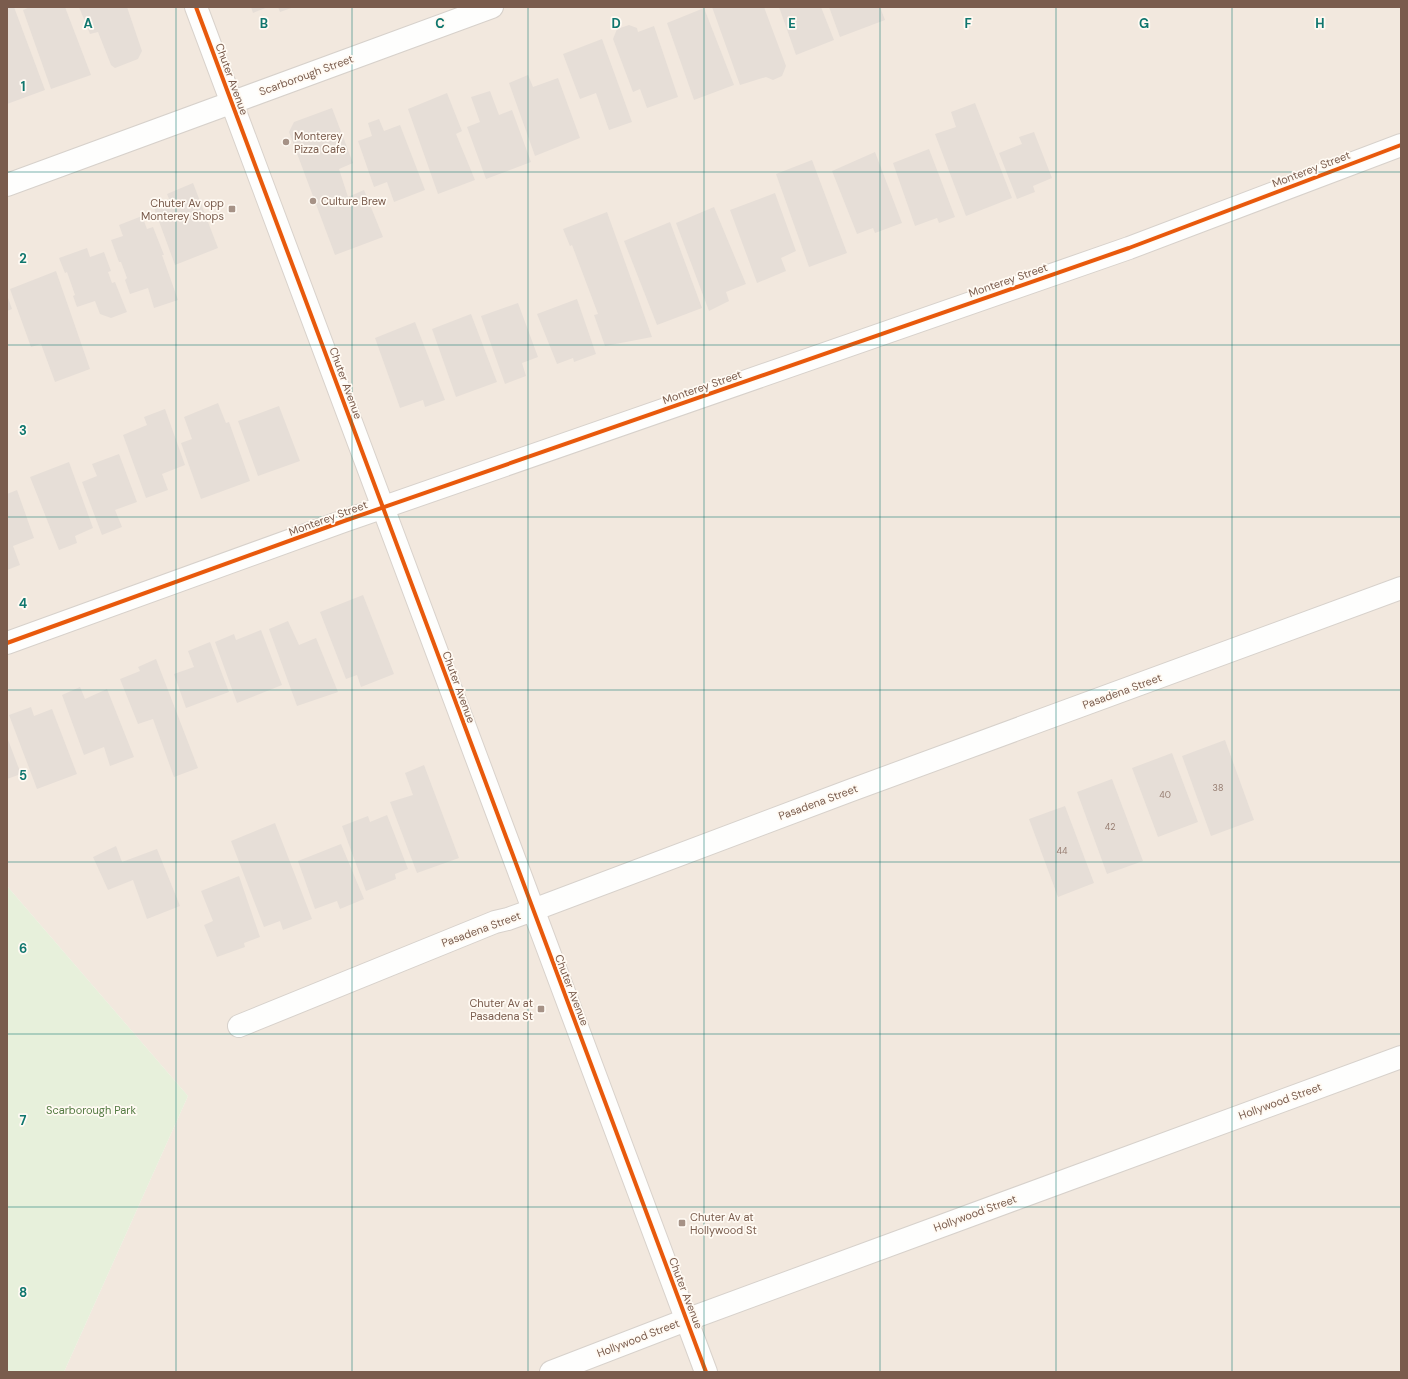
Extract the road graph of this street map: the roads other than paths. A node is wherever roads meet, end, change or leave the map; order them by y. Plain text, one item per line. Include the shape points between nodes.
1 (196, 7) edge
2 (492, 7) edge
3 (231, 103) junction
4 (1401, 145) edge
5 (7, 185) edge
6 (382, 508) junction
7 (1401, 588) edge
8 (7, 644) edge
9 (533, 910) junction
10 (239, 1026) dead end
11 (1401, 1057) edge
12 (686, 1320) junction
13 (551, 1372) edge
14 (706, 1372) edge

1 - 3 street, Chuter Avenue
2 - 3 street, Scarborough Street
3 - 5 street, Scarborough Street
3 - 6 street, Chuter Avenue
4 - 6 street, Monterey Street via 1121,250
6 - 8 street, Monterey Street
6 - 9 street, Chuter Avenue
7 - 9 street, Pasadena Street
9 - 10 street, Pasadena Street via 494,922
9 - 12 street, Chuter Avenue
11 - 12 street, Hollywood Street
12 - 13 street, Hollywood Street
12 - 14 street, Chuter Avenue

